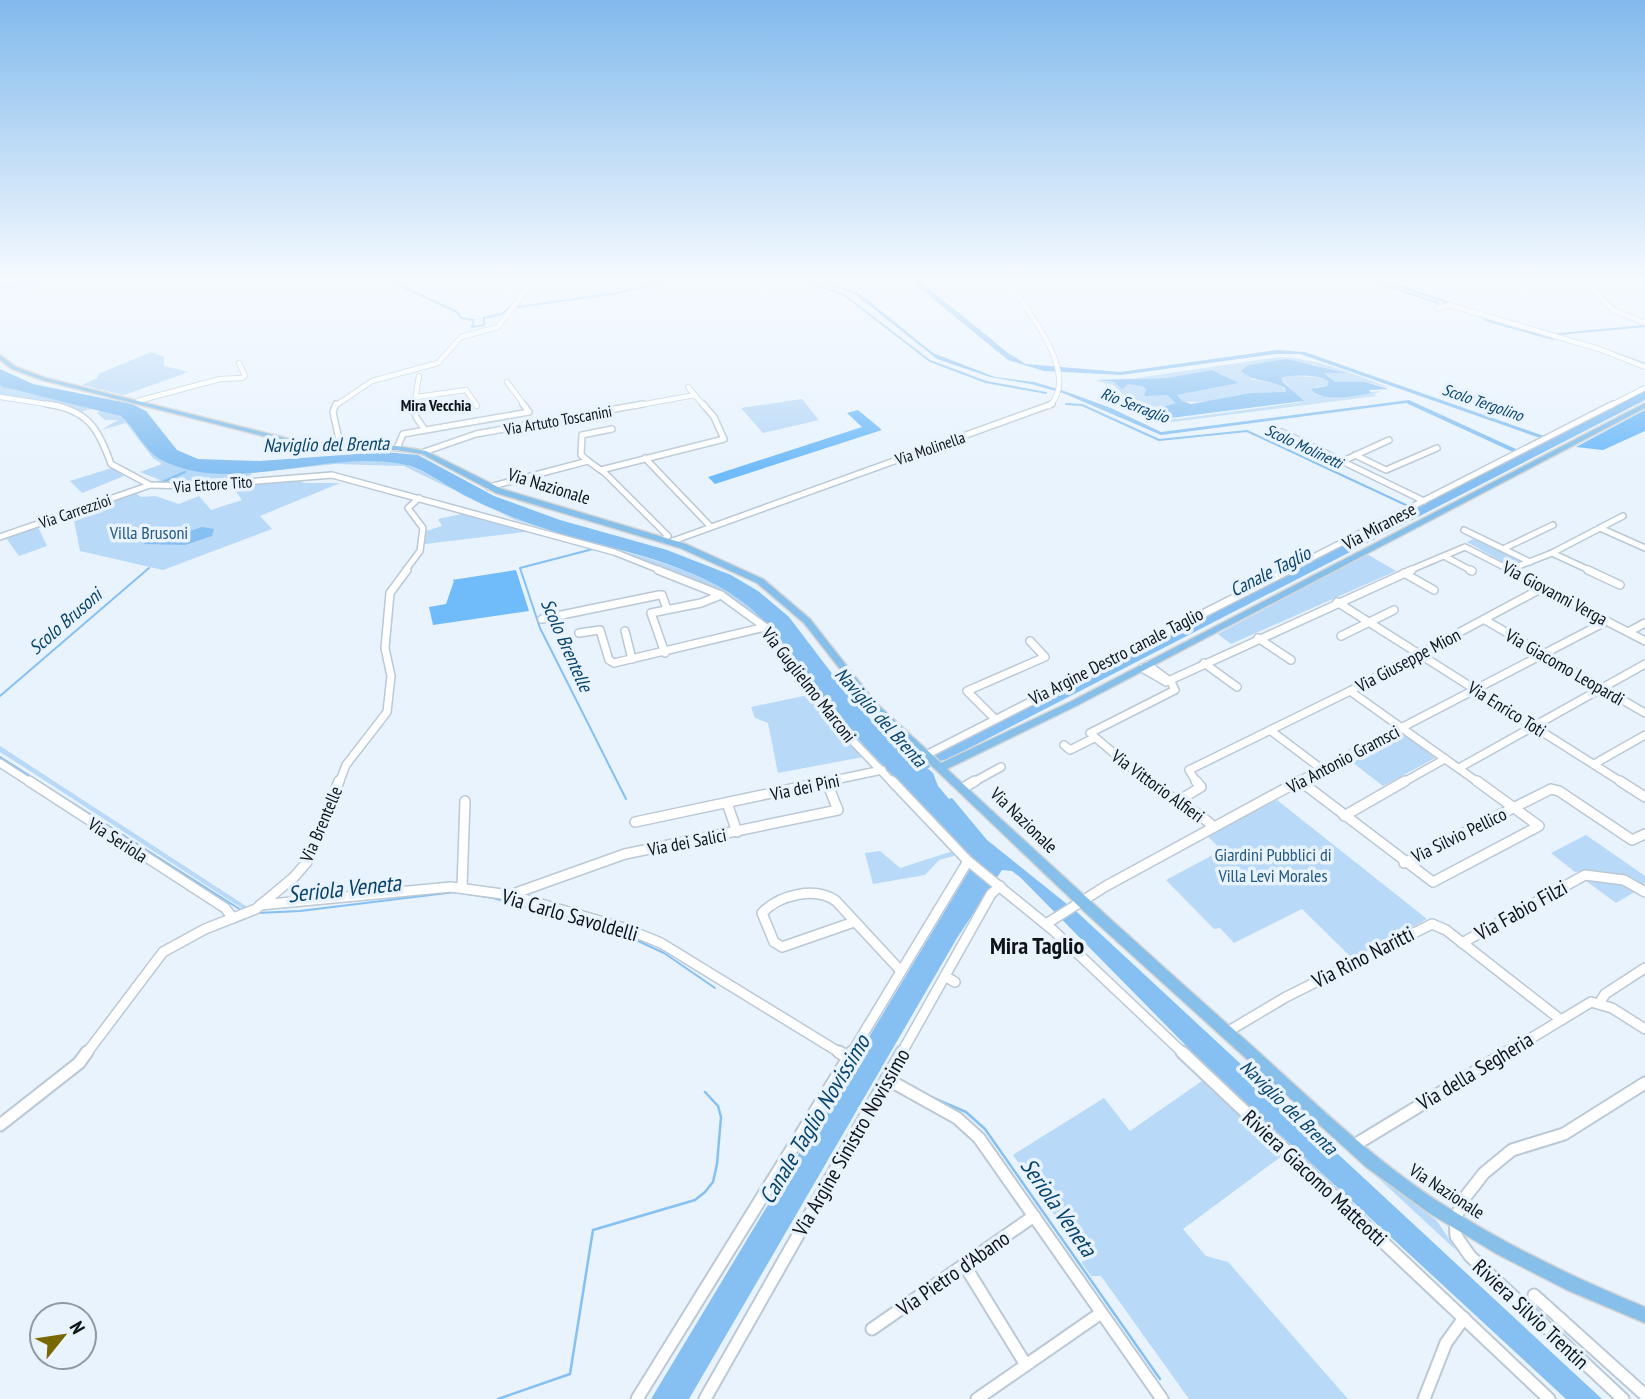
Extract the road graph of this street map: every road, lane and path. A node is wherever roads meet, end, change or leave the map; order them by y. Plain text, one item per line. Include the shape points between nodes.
1 (456, 341) edge
2 (1048, 341) edge
3 (1573, 341) edge
4 (0, 358) edge
5 (239, 363) dead end
6 (1645, 367) edge
7 (419, 376) dead end
8 (508, 382) dead end
9 (688, 387) dead end
10 (1645, 388) edge
11 (695, 395) junction
12 (0, 397) edge
13 (417, 397) junction
14 (138, 401) junction
15 (1645, 405) edge
16 (477, 406) dead end
17 (612, 429) dead end
18 (425, 430) junction
19 (1282, 432) dead end
20 (1389, 440) dead end
21 (1437, 447) dead end
22 (397, 448) junction
23 (341, 449) junction
24 (424, 452) junction
25 (1355, 456) junction
26 (645, 458) junction
27 (1343, 460) junction
28 (588, 461) junction
29 (601, 470) junction
30 (150, 485) junction
31 (489, 487) junction
32 (419, 498) junction
33 (1424, 501) junction
34 (1623, 516) dead end
35 (1553, 525) dead end
36 (710, 526) junction
37 (1600, 528) junction
38 (1464, 530) dead end
39 (0, 537) edge
40 (670, 539) junction
41 (1465, 547) joint
42 (1505, 548) junction
43 (1645, 548) edge
44 (1552, 553) junction
45 (1444, 556) junction
46 (1530, 562) junction
47 (1511, 569) junction
48 (1472, 571) dead end
49 (1404, 573) junction
50 (1620, 585) dead end
51 (1544, 587) junction
52 (1434, 590) dead end
53 (721, 595) junction
54 (1338, 602) junction
55 (667, 609) junction
56 (1394, 610) dead end
57 (542, 619) dead end
58 (1485, 620) junction
59 (1607, 621) junction
60 (1368, 622) junction
61 (1645, 623) edge
62 (765, 627) junction
63 (625, 631) dead end
64 (1628, 632) junction
65 (579, 634) dead end
66 (1340, 636) dead end
67 (1258, 638) junction
68 (1030, 641) dead end
69 (1645, 641) edge
70 (665, 653) junction
71 (1420, 654) junction
72 (1544, 654) junction
73 (632, 659) junction
74 (1291, 660) dead end
75 (1204, 663) junction
76 (1645, 664) edge
77 (1145, 667) junction
78 (1169, 680) junction
79 (1237, 687) dead end
80 (1602, 688) junction
81 (1476, 689) junction
82 (1350, 691) junction
83 (1645, 713) edge
84 (995, 719) junction
85 (1534, 726) junction
86 (1401, 728) junction
87 (1270, 730) junction
88 (1645, 735) edge
89 (1094, 738) junction
90 (1064, 745) dead end
91 (926, 756) junction
92 (1445, 759) junction
93 (0, 763) edge
94 (1594, 764) junction
95 (939, 767) junction
96 (1001, 767) dead end
97 (1459, 768) junction
98 (882, 770) junction
99 (1323, 770) junction
100 (1300, 782) junction
101 (827, 783) junction
102 (963, 788) junction
103 (1645, 797) edge
104 (465, 801) dead end
105 (727, 803) junction
106 (1182, 803) junction
107 (1515, 807) junction
108 (1343, 816) junction
109 (635, 821) dead end
110 (1213, 826) junction
111 (737, 832) junction
112 (1645, 834) edge
113 (970, 863) junction
114 (1404, 863) junction
115 (997, 883) junction
116 (461, 887) junction
117 (1643, 891) edge
118 (510, 895) junction
119 (1076, 904) junction
120 (258, 907) junction
121 (233, 919) junction
122 (854, 922) junction
123 (1046, 924) junction
124 (1462, 943) junction
125 (1645, 968) edge
126 (900, 970) junction
127 (1600, 1002) junction
128 (1561, 1020) junction
129 (1645, 1029) edge
130 (1227, 1032) junction
131 (847, 1057) junction
132 (887, 1079) junction
133 (1645, 1083) edge
134 (0, 1125) edge
135 (1353, 1146) junction
136 (1034, 1216) junction
137 (1455, 1220) junction
138 (965, 1266) junction
139 (1534, 1295) dead end
140 (1101, 1313) junction
141 (1645, 1315) edge
142 (1464, 1318) junction
143 (1558, 1318) junction
144 (872, 1329) dead end
145 (1548, 1332) junction
146 (1026, 1365) junction
147 (1631, 1383) junction
148 (1645, 1395) edge
149 (1622, 1398) edge
150 (637, 1399) edge
151 (705, 1399) edge
152 (977, 1399) edge
153 (1162, 1399) edge
154 (1424, 1399) edge
155 (1549, 1399) edge

1 - 23 street via 438,363 372,381 337,402 333,412
2 - 36 street, Via Molinella via 1059,386 1052,405
3 - 6 street
4 - 14 main road, Via Nazionale via 44,379
5 - 14 street via 244,377
7 - 13 street
8 - 18 street via 529,411
9 - 11 street
10 - 33 street, Via Argine Destro canale Taglio
11 - 24 street, Via Artuto Toscanini via 476,434
11 - 26 street via 714,417 724,439
12 - 30 street, Via Ettore Tito via 59,406 79,414 100,433 111,464
13 - 16 street via 466,390
13 - 18 street via 412,408 414,420
14 - 23 main road, Via Nazionale via 302,444
15 - 77 main road, Via Miranese
17 - 28 street via 582,435 580,455
18 - 22 street via 400,435
19 - 27 street
20 - 25 street
21 - 25 street via 1384,470
22 - 23 main road, Via Nazionale
22 - 24 main road, Via Nazionale
24 - 31 main road, Via Nazionale
25 - 27 street
26 - 29 street
26 - 36 street
27 - 33 street
28 - 29 street
28 - 31 street
29 - 40 street
30 - 32 street, Via Ettore Tito via 194,486 322,474
30 - 39 street, Via Carrezzioi
31 - 40 main road, Via Nazionale
32 - 53 street, Via Guglielmo Marconi via 614,552
32 - 120 street, Via Brentelle via 408,508 423,527 422,546 390,593 385,648 391,676 387,712 346,765 307,862
33 - 84 street, Via Argine Destro canale Taglio
34 - 37 street
35 - 42 street
36 - 40 street, Via Molinella
37 - 43 street
37 - 44 street
38 - 42 street
40 - 91 main road, Via Nazionale via 748,574 791,605 822,638 864,696
41 - 45 street, Via Vittorio Alfieri
41 - 47 street, Via Giovanni Verga
42 - 46 street
44 - 46 street
44 - 50 street
45 - 48 street
45 - 49 street, Via Vittorio Alfieri
46 - 47 street
47 - 51 street, Via Giovanni Verga
49 - 52 street
49 - 54 street, Via Vittorio Alfieri
51 - 58 street, Via Giuseppe Mion
51 - 59 street, Via Giovanni Verga
53 - 55 street
53 - 62 street, Via Guglielmo Marconi
54 - 60 street, Via Enrico Toti
54 - 67 street, Via Vittorio Alfieri
55 - 57 street via 659,595
55 - 70 street via 652,611
56 - 60 street
58 - 71 street, Via Giuseppe Mion
58 - 72 street, Via Giacomo Leopardi
59 - 64 street, Via Giovanni Verga
59 - 72 street, Via Antonio Gramsci
60 - 66 street
60 - 71 street, Via Enrico Toti
61 - 64 street
62 - 70 street
62 - 98 street, Via Guglielmo Marconi via 827,714
63 - 73 street
64 - 69 street, Via Giovanni Verga
65 - 73 street via 600,629 610,663
67 - 74 street
67 - 75 street, Via Vittorio Alfieri
68 - 84 street via 1045,657 967,691
70 - 73 street
71 - 81 street, Via Enrico Toti
71 - 82 street, Via Giuseppe Mion
72 - 80 street, Via Giacomo Leopardi
72 - 81 street, Via Antonio Gramsci
75 - 78 street, Via Vittorio Alfieri
75 - 79 street
76 - 80 street
77 - 78 street via 1160,681
77 - 95 main road, Via Miranese
78 - 89 street, Via Vittorio Alfieri via 1175,686 1171,693 1091,730
80 - 83 street, Via Giacomo Leopardi
80 - 85 street
81 - 85 street, Via Enrico Toti
81 - 86 street, Via Antonio Gramsci
82 - 86 street
82 - 87 street, Via Giuseppe Mion
84 - 91 street, Via Argine Destro canale Taglio
85 - 94 street, Via Enrico Toti
85 - 97 street
86 - 92 street
86 - 99 street, Via Antonio Gramsci
87 - 99 street
87 - 106 street, Via Giuseppe Mion via 1189,770 1201,787
88 - 94 street
89 - 90 street via 1070,750
89 - 106 street, Via Vittorio Alfieri via 1167,797
91 - 95 main road, Via Nazionale
92 - 97 street
92 - 108 street
93 - 121 street, Via Seriola via 225,908
94 - 103 street, Via Enrico Toti
95 - 102 main road, Via Nazionale
96 - 102 street
97 - 107 street
98 - 101 street, Via dei Pini
98 - 113 street, Via Guglielmo Marconi
99 - 100 street, Via Antonio Gramsci
100 - 108 street
100 - 110 street, Via Antonio Gramsci
101 - 105 street, Via dei Pini
101 - 111 street, Via dei Salici via 838,810
102 - 119 main road, Via Nazionale
104 - 116 street
105 - 109 street, Via dei Pini
105 - 111 street
106 - 110 street, Via Vittorio Alfieri
107 - 112 street, Via Silvio Pellico via 1555,790 1632,840
107 - 114 street, Via Silvio Pellico
107 - 114 street via 1539,826 1435,882
108 - 114 street
110 - 119 street, Via Antonio Gramsci
111 - 118 street, Via dei Salici via 625,854
113 - 115 street, Via Guglielmo Marconi
113 - 126 street
115 - 123 street, Via Guglielmo Marconi
115 - 132 street, Via Argine Sinistro Novissimo via 951,979
116 - 118 street, Via Carlo Savoldelli
116 - 120 street, Via Carlo Savoldelli
117 - 124 street, Via Fabio Filzi via 1624,880 1592,874 1580,877
118 - 131 street, Via Carlo Savoldelli via 661,943
119 - 123 street, Via Antonio Gramsci
119 - 130 main road, Via Nazionale
120 - 121 street, Via Brentelle
121 - 134 street, Via Brentelle via 179,942 159,956 86,1055
122 - 122 street via 782,947 774,942 762,913 801,895 820,893 836,901
122 - 126 street
123 - 142 street, Riviera Giacomo Matteotti
124 - 128 street, Via Rino Naritti
124 - 130 street, Via Rino Naritti via 1438,925 1426,924
125 - 127 street, Via della Segheria
126 - 131 street
127 - 128 street, Via della Segheria via 1591,1002
127 - 129 street
128 - 135 street, Via della Segheria
130 - 135 main road, Via Nazionale
131 - 150 street
132 - 136 street via 964,1122
132 - 151 street, Via Argine Sinistro Novissimo
133 - 137 street via 1554,1139 1523,1145 1498,1159 1464,1200
135 - 137 main road, Via Nazionale
136 - 138 street, Via Pietro d'Abano
136 - 140 street
137 - 141 main road, Via Nazionale via 1584,1291
137 - 145 street, Riviera Silvio Trentin via 1462,1248
138 - 144 street, Via Pietro d'Abano
138 - 146 street
139 - 143 street
140 - 146 street
140 - 153 street
142 - 154 street via 1446,1343
142 - 155 street, Riviera Giacomo Matteotti
143 - 145 street
143 - 147 street
145 - 149 street, Riviera Silvio Trentin
146 - 152 street
147 - 148 street
147 - 149 street

